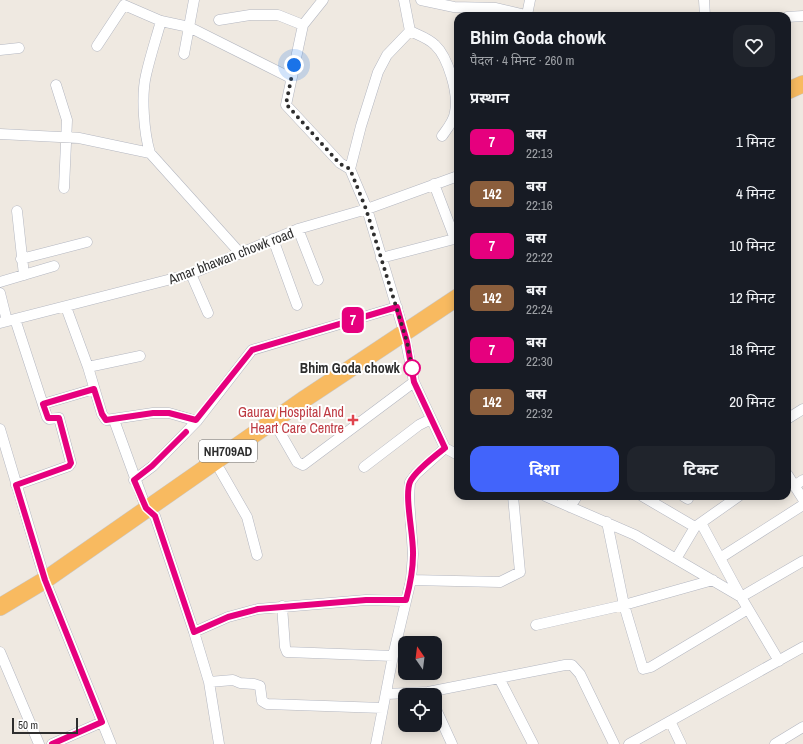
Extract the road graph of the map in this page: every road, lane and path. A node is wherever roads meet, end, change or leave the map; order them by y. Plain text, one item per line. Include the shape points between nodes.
1 (194, 0) edge
2 (323, 0) edge
3 (404, 0) edge
4 (420, 0) edge
5 (530, 0) edge
6 (704, 0) edge
7 (134, 4) edge
8 (515, 12) edge
9 (529, 12) edge
10 (706, 12) edge
11 (803, 16) edge
12 (791, 17) edge
13 (219, 20) dead end
14 (161, 21) junction
15 (303, 25) junction
16 (189, 27) junction
17 (410, 31) junction
18 (97, 46) dead end
19 (19, 48) dead end
20 (0, 50) edge
21 (184, 54) dead end
22 (803, 74) edge
23 (291, 78) junction
24 (791, 78) edge
25 (803, 84) edge
26 (56, 85) dead end
27 (454, 88) edge
28 (791, 89) edge
29 (454, 119) edge
30 (0, 134) edge
31 (442, 136) dead end
32 (66, 138) junction
33 (150, 153) junction
34 (350, 169) junction
35 (454, 177) edge
36 (434, 184) junction
37 (64, 188) dead end
38 (366, 209) junction
39 (17, 211) dead end
40 (298, 230) junction
41 (454, 233) edge
42 (273, 239) junction
43 (454, 239) edge
44 (87, 242) dead end
45 (240, 253) junction
46 (381, 258) junction
47 (22, 259) junction
48 (54, 266) dead end
49 (191, 274) junction
50 (24, 275) junction
51 (318, 280) dead end
52 (0, 282) edge
53 (0, 293) edge
54 (454, 300) edge
55 (298, 305) dead end
56 (66, 307) junction
57 (397, 307) junction
58 (454, 311) edge
59 (208, 313) dead end
60 (7, 321) edge
61 (406, 337) junction
62 (140, 356) dead end
63 (88, 367) junction
64 (414, 382) junction
65 (94, 389) junction
66 (43, 404) junction
67 (803, 409) edge
68 (791, 416) edge
69 (431, 419) junction
70 (114, 420) junction
71 (196, 420) junction
72 (278, 429) junction
73 (0, 430) edge
74 (2, 442) edge
75 (445, 448) junction
76 (454, 453) edge
77 (364, 467) dead end
78 (220, 470) junction
79 (134, 480) junction
80 (798, 483) edge
81 (16, 485) junction
82 (803, 499) edge
83 (513, 500) edge
84 (554, 500) edge
85 (574, 500) edge
86 (650, 500) edge
87 (733, 500) edge
88 (803, 505) edge
89 (570, 507) junction
90 (150, 512) junction
91 (607, 522) junction
92 (698, 525) junction
93 (257, 555) dead end
94 (720, 558) junction
95 (676, 559) junction
96 (803, 561) edge
97 (411, 580) junction
98 (713, 580) junction
99 (47, 585) junction
100 (741, 596) junction
101 (406, 600) junction
102 (624, 605) junction
103 (282, 606) junction
104 (0, 607) edge
105 (748, 609) junction
106 (0, 618) edge
107 (536, 625) dead end
108 (194, 632) junction
109 (803, 648) edge
110 (0, 652) edge
111 (393, 656) junction
112 (779, 661) junction
113 (499, 678) junction
114 (209, 682) junction
115 (442, 690) edge
116 (387, 694) junction
117 (398, 694) edge
118 (383, 708) junction
119 (102, 722) junction
120 (442, 722) edge
121 (670, 722) junction
122 (803, 727) edge
123 (39, 744) edge
124 (52, 744) edge
125 (111, 744) edge
126 (219, 744) edge
127 (376, 744) edge
128 (452, 744) edge
129 (533, 744) edge
130 (614, 744) edge
131 (629, 744) edge
132 (681, 744) edge
133 (776, 744) edge

1 - 16 street
2 - 15 street
3 - 17 street
4 - 8 street via 454,7 496,8
5 - 9 street
6 - 10 street
7 - 14 street
7 - 18 street via 124,5
11 - 12 street
13 - 15 street via 250,15 278,15
14 - 16 street
14 - 33 street via 145,83 144,105
15 - 23 street
16 - 21 street
16 - 23 street
17 - 27 street via 440,50
17 - 34 street via 387,55 378,72
19 - 20 street
22 - 24 highway
23 - 34 street via 286,104 340,164
25 - 28 highway
26 - 32 street via 67,120
29 - 31 street
30 - 32 street
32 - 33 street via 79,138
32 - 37 street
33 - 45 street
34 - 38 street
35 - 36 street, Amar bhawan chowk road
36 - 38 street, Amar bhawan chowk road
36 - 41 street
38 - 40 street, Amar bhawan chowk road
38 - 46 street
39 - 47 street
40 - 42 street, Amar bhawan chowk road
40 - 51 street
42 - 45 street, Amar bhawan chowk road
42 - 55 street
43 - 46 street
44 - 47 street
45 - 49 street, Amar bhawan chowk road
46 - 57 street
47 - 50 street
48 - 50 street
49 - 56 street, Amar bhawan chowk road
49 - 59 street
50 - 52 street
53 - 60 street
54 - 61 highway, NH709AD
56 - 60 street, Amar bhawan chowk road
56 - 63 street
57 - 61 street
57 - 71 street via 252,350
58 - 61 highway, NH709AD
60 - 66 street
61 - 64 street
61 - 72 highway, NH709AD
61 - 90 highway, NH709AD via 306,398
62 - 63 street
63 - 65 street
64 - 69 street
64 - 72 street via 303,465 297,462
65 - 66 street
65 - 70 street via 104,418
66 - 81 street via 48,418 59,418 71,463 69,466
67 - 68 street
69 - 75 street
69 - 77 street via 419,425
70 - 71 street via 137,414 169,413
70 - 79 street
71 - 79 street via 152,466
72 - 78 highway, NH709AD
73 - 74 street
74 - 81 street
75 - 76 street
75 - 97 street via 410,482 413,554
78 - 90 highway, NH709AD
78 - 93 street via 247,517
79 - 90 street
80 - 82 street
81 - 99 street
83 - 97 street via 520,572 500,582
84 - 89 street
85 - 89 street
86 - 92 street
87 - 92 street
88 - 94 street
89 - 91 street
90 - 99 highway, NH709AD
90 - 108 street
91 - 95 street via 635,534
91 - 102 street
92 - 94 street
92 - 95 street
94 - 100 street
95 - 98 street
96 - 100 street
97 - 101 street
98 - 100 street
98 - 102 street
99 - 104 highway, NH709AD
99 - 106 highway, NH709AD
99 - 119 street
100 - 105 street
101 - 103 street
101 - 111 street
102 - 105 street via 636,648 645,669
102 - 107 street
103 - 108 street via 244,612
103 - 111 street via 287,652
105 - 112 street
108 - 114 street
109 - 112 street
110 - 123 street
111 - 116 street
112 - 121 street
113 - 115 street
113 - 129 street
113 - 130 street via 565,665 575,667
114 - 118 street via 233,680 243,684 257,684 260,686 262,700 267,704
114 - 126 street
116 - 117 street
116 - 118 street
118 - 127 street
119 - 124 street
119 - 125 street
120 - 128 street
121 - 131 street
121 - 132 street
122 - 133 street

